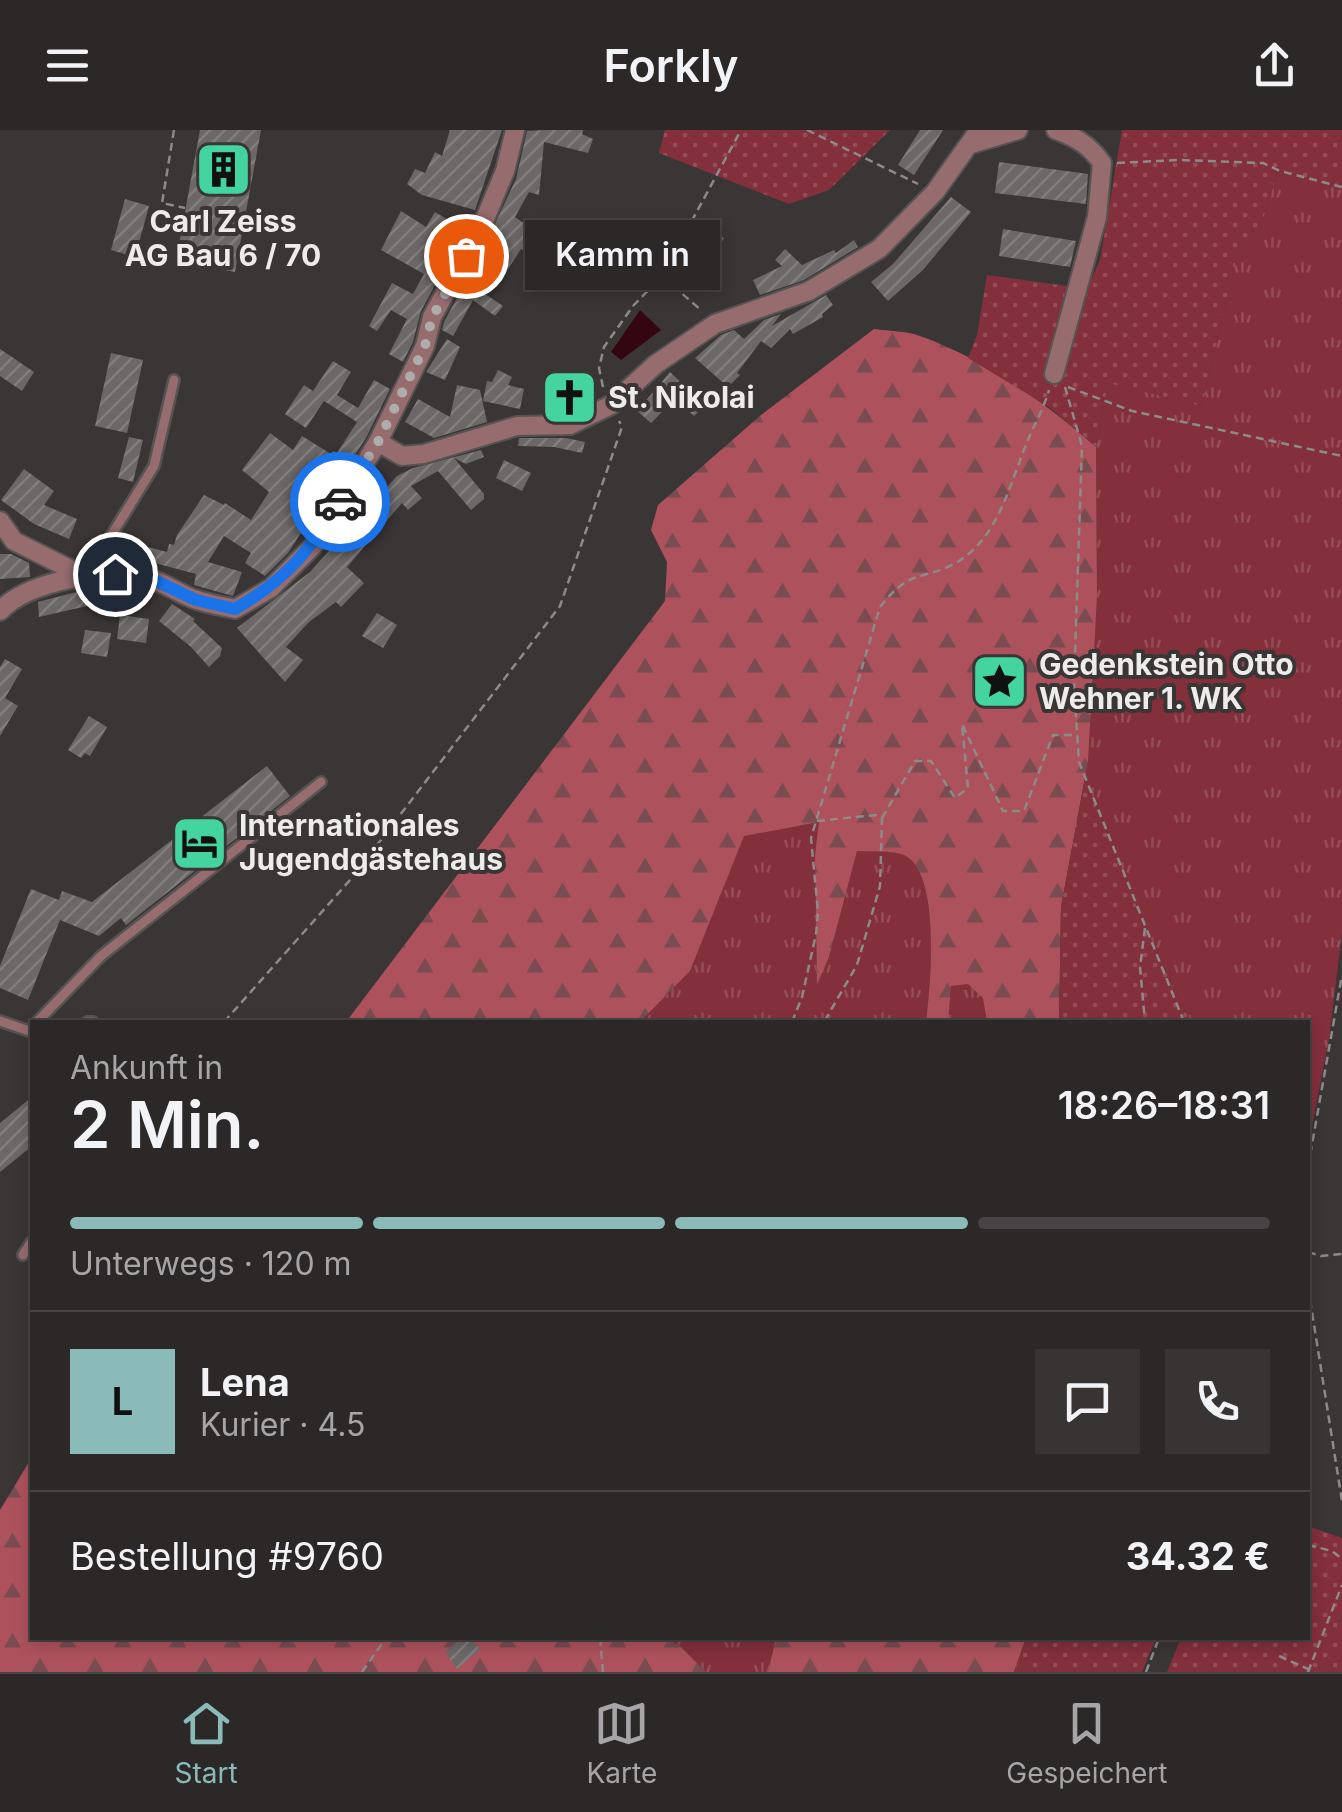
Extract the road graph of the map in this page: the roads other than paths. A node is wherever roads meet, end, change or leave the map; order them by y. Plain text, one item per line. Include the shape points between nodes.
1 (515, 130) edge
2 (1018, 130) edge
3 (1056, 130) edge
4 (975, 137) edge
5 (174, 380) dead end
6 (1059, 380) road end
7 (378, 442) junction
8 (0, 522) edge
9 (35, 554) junction
10 (86, 578) junction
11 (40, 587) junction
12 (0, 611) edge
13 (321, 782) dead end
14 (41, 1020) edge
15 (0, 1021) edge
16 (30, 1027) edge
17 (30, 1244) edge
18 (23, 1255) dead end

1 - 7 street via 482,226 432,318
2 - 4 street
3 - 6 street via 1094,151 1102,164 1097,216
4 - 7 street via 880,250 809,291 715,324 611,405 570,425 517,426 424,454 402,456
5 - 10 lane via 154,466
7 - 10 street via 312,546 271,588 235,609 150,578
8 - 9 street
9 - 10 street
9 - 11 street
10 - 11 street
11 - 12 street
13 - 14 lane via 101,956
15 - 16 lane
17 - 18 lane

